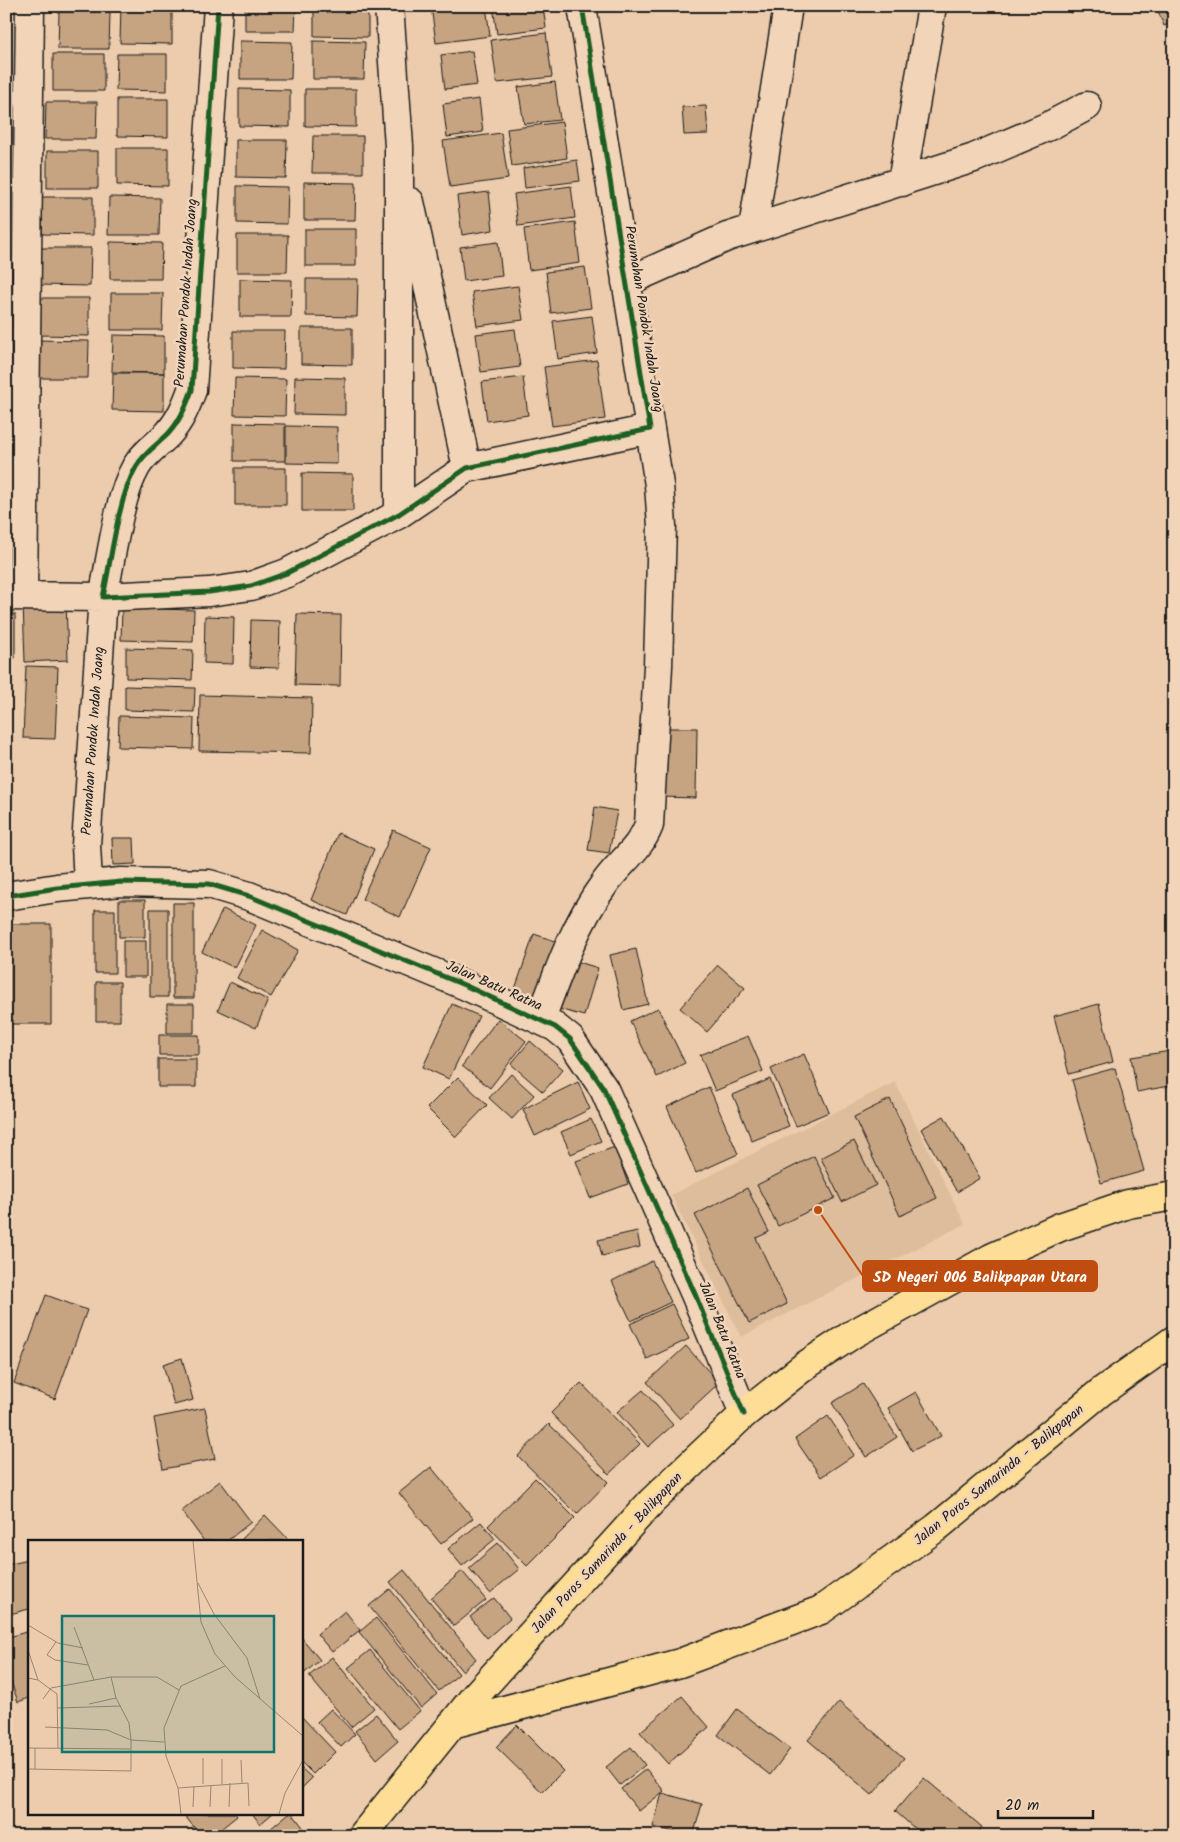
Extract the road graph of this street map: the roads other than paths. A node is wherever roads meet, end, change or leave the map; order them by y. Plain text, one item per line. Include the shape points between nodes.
1 (30, 6) edge
2 (218, 6) edge
3 (389, 6) edge
4 (582, 6) edge
5 (788, 6) edge
6 (932, 6) edge
7 (1086, 106) dead end
8 (399, 146) junction
9 (902, 182) junction
10 (753, 229) junction
11 (626, 282) junction
12 (650, 429) junction
13 (466, 468) junction
14 (399, 514) junction
15 (15, 595) edge
16 (103, 597) junction
17 (88, 884) junction
18 (6, 896) edge
19 (540, 1019) junction
20 (1174, 1196) edge
21 (1174, 1340) edge
22 (744, 1414) junction
23 (452, 1724) junction
24 (362, 1836) edge

1 - 15 street, Perumahan Pondok Indah Joang
2 - 16 street, Perumahan Pondok Indah Joang via 192,390 182,416 168,434 144,455 126,490
3 - 8 street
4 - 11 street, Perumahan Pondok Indah Joang
5 - 10 street
6 - 9 street
7 - 9 street via 1049,126 974,158
8 - 13 street
8 - 14 street
9 - 10 street
10 - 11 street via 727,237
11 - 12 street, Perumahan Pondok Indah Joang
12 - 13 street, Perumahan Pondok Indah Joang
12 - 19 street via 662,526 649,825 644,838 605,883 578,928
13 - 14 street, Perumahan Pondok Indah Joang
14 - 16 street, Perumahan Pondok Indah Joang via 287,573 251,586 209,592
15 - 16 street, Perumahan Pondok Indah Joang
16 - 17 street, Perumahan Pondok Indah Joang via 86,845
17 - 18 street, Jalan Batu Ratna
17 - 19 street, Jalan Batu Ratna via 209,884 249,896
19 - 22 street, Jalan Batu Ratna via 570,1039 604,1089
20 - 22 highway, Jalan Poros Samarinda - Balikpapan via 1128,1204 1060,1227 991,1258 853,1334 806,1365
21 - 23 highway, Jalan Poros Samarinda - Balikpapan via 1102,1391 936,1528 821,1610 680,1662
22 - 23 highway, Jalan Poros Samarinda - Balikpapan via 652,1501
23 - 24 highway, Jalan Poros Samarinda - Balikpapan

